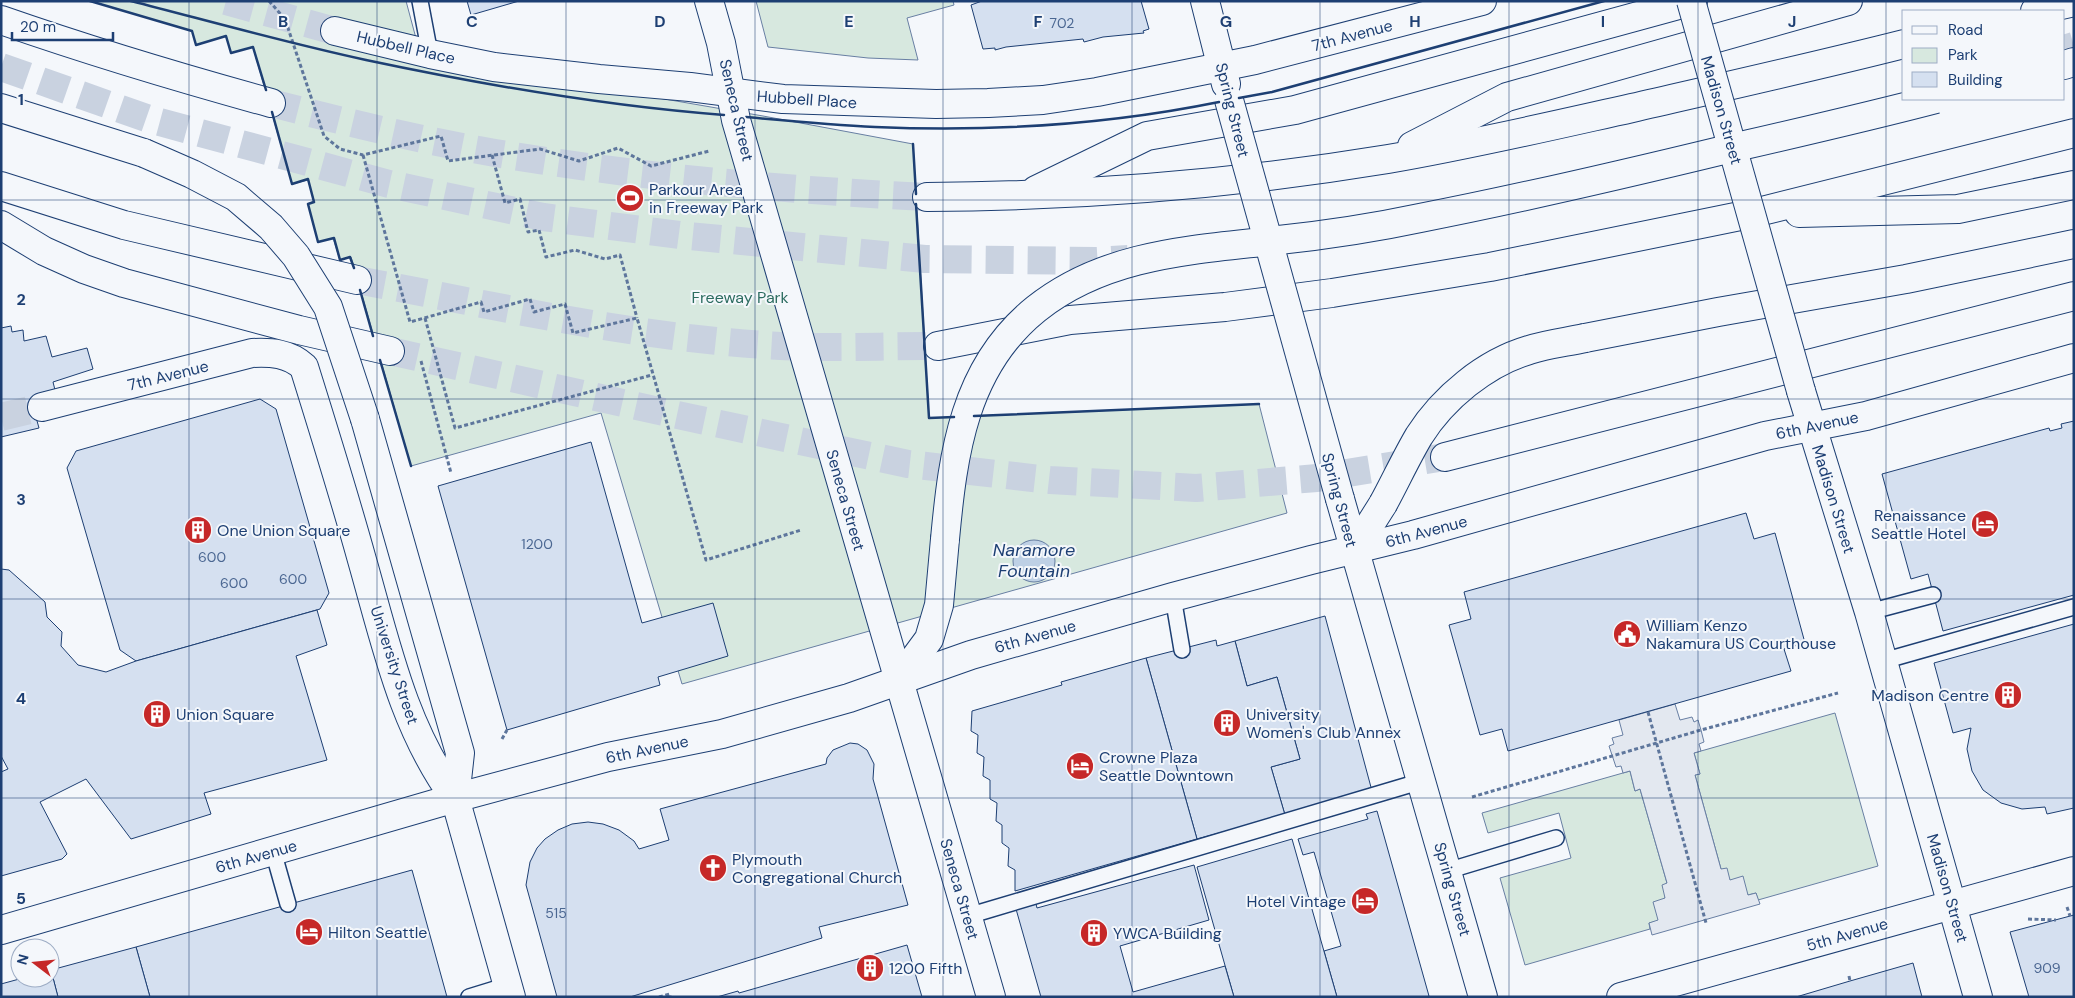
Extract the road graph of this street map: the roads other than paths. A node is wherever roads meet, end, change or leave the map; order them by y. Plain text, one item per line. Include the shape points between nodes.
1 (420, 1) edge
2 (709, 1) edge
3 (1206, 1) edge
4 (1482, 1) edge
5 (1692, 1) edge
6 (1848, 1) edge
7 (2074, 2) edge
8 (2040, 10) edge
9 (1, 20) edge
10 (335, 31) tunnel mouth
11 (1902, 45) edge
12 (430, 54) junction
13 (1222, 67) junction
14 (731, 92) junction
15 (1932, 100) edge
16 (270, 103) tunnel mouth
17 (1, 108) edge
18 (2074, 133) edge
19 (1388, 159) junction
20 (2074, 185) edge
21 (1, 186) edge
22 (1022, 196) junction
23 (927, 197) tunnel mouth
24 (1750, 214) junction
25 (1, 225) edge
26 (2074, 244) edge
27 (357, 280) tunnel mouth
28 (2074, 296) edge
29 (938, 346) tunnel mouth
30 (390, 351) tunnel mouth
31 (2074, 358) edge
32 (296, 359) joint
33 (42, 408) tunnel mouth
34 (1811, 427) junction
35 (1445, 457) tunnel mouth
36 (1354, 550) junction
37 (1933, 595) dead end
38 (1173, 597) junction
39 (2074, 607) edge
40 (1869, 612) junction
41 (1182, 650) dead end
42 (1883, 661) junction
43 (898, 681) junction
44 (1422, 781) junction
45 (455, 798) junction
46 (1556, 838) dead end
47 (273, 851) junction
48 (1447, 871) junction
49 (2074, 871) edge
50 (288, 904) dead end
51 (1952, 905) junction
52 (968, 916) junction
53 (1, 930) edge
54 (509, 991) edge
55 (469, 997) edge
56 (991, 997) edge
57 (1483, 997) edge
58 (1621, 997) edge
59 (1978, 997) edge

1 - 12 lane
2 - 14 main road, Seneca Street
3 - 13 main road, Spring Street
4 - 13 main road, 7th Avenue
5 - 22 main road via 1295,110 1147,136
5 - 34 main road, Madison Street, bridge
6 - 19 main road via 1507,97
7 - 8 main road
9 - 16 main road via 87,50
10 - 12 main road, Hubbell Place
11 - 19 main road via 1514,135
12 - 14 main road, Hubbell Place via 494,66
13 - 14 main road, Hubbell Place via 1106,90 1016,102 838,102
13 - 36 main road, Spring Street, bridge
14 - 43 main road, Seneca Street via 736,120
15 - 43 main road, bridge via 1527,197 1326,234 1142,258 1083,279 1022,321 998,350 977,386 959,434 953,462 939,605 929,639
17 - 45 main road, bridge via 144,154 192,174 236,197 296,256 328,307 365,419 460,753
18 - 24 main road
19 - 22 main road via 1167,187
20 - 24 main road via 1958,209
21 - 27 main road via 124,225
22 - 23 main road
24 - 29 main road via 1450,273 1225,307 1070,320
25 - 30 main road via 84,269 124,283
26 - 36 main road, bridge via 1528,350 1496,364 1469,382 1432,418
28 - 35 main road
31 - 34 main road, 6th Avenue via 1866,416
32 - 33 main road, 7th Avenue via 269,352 252,353
32 - 45 main road, University Street via 304,367 341,485 400,692 425,750
34 - 36 main road, 6th Avenue via 1765,436
34 - 40 main road, Madison Street
36 - 38 main road, 6th Avenue
36 - 44 main road, Spring Street
37 - 40 lane
38 - 41 lane
38 - 43 main road, 6th Avenue via 970,655
39 - 42 lane
40 - 42 main road, Madison Street
42 - 51 main road, Madison Street
43 - 45 main road, 6th Avenue via 722,734 608,757
43 - 52 main road, Seneca Street
44 - 48 main road, Spring Street
44 - 52 lane
45 - 47 main road, 6th Avenue
45 - 54 main road, University Street
46 - 48 lane
47 - 50 lane
47 - 53 main road, 6th Avenue
48 - 57 main road, Spring Street
49 - 51 main road, 5th Avenue
51 - 58 main road, 5th Avenue
51 - 59 main road, Madison Street
52 - 56 main road, Seneca Street
54 - 55 lane

